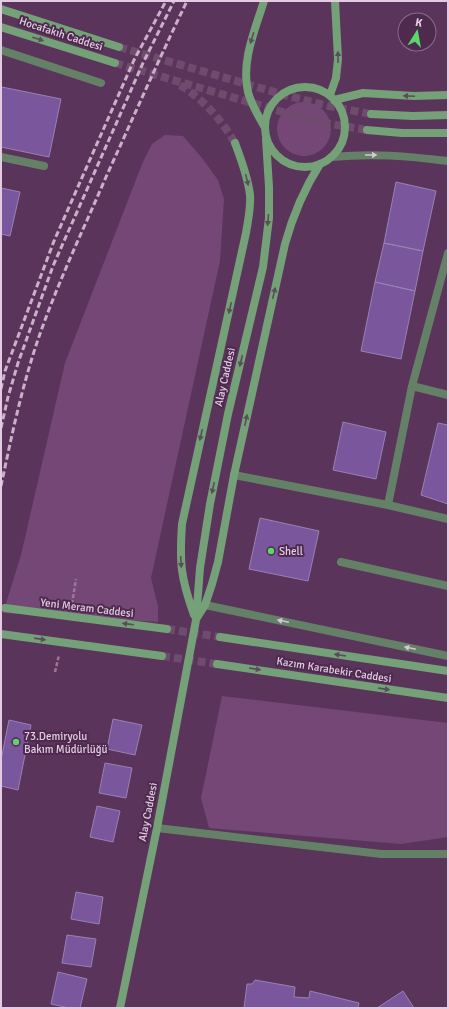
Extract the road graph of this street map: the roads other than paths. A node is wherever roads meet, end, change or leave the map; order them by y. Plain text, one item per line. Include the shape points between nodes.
1 (264, 1) edge
2 (335, 1) edge
3 (1, 9) edge
4 (1, 27) edge
5 (119, 47) tunnel mouth
6 (1, 50) edge
7 (115, 63) tunnel mouth
8 (101, 83) dead end
9 (448, 95) edge
10 (332, 97) junction
11 (371, 114) tunnel mouth
12 (448, 115) edge
13 (264, 126) junction
14 (367, 130) tunnel mouth
15 (448, 133) edge
16 (266, 139) junction
17 (235, 143) tunnel mouth
18 (1, 157) edge
19 (332, 157) junction
20 (448, 161) edge
21 (320, 164) junction
22 (44, 166) dead end
23 (448, 253) edge
24 (412, 386) junction
25 (448, 395) edge
26 (234, 475) junction
27 (388, 505) junction
28 (448, 519) edge
29 (342, 562) dead end
30 (448, 586) edge
31 (205, 605) junction
32 (5, 608) dead end
33 (196, 620) junction
34 (167, 630) tunnel mouth
35 (1, 634) edge
36 (220, 637) tunnel mouth
37 (162, 656) tunnel mouth
38 (448, 656) edge
39 (217, 664) tunnel mouth
40 (448, 671) edge
41 (448, 698) edge
42 (157, 828) junction
43 (448, 854) edge
44 (120, 1008) edge

1 -> 13 main road via 247,60 246,76 248,93
10 -> 2 main road via 338,59
3 - 5 main road, Hocafakıh Caddesi
4 -> 7 main road, Hocafakıh Caddesi
6 - 8 street
9 -> 10 main road via 362,93
10 - 13 main road via 319,88 293,88 272,102 266,113
10 - 19 main road via 343,114 345,126 344,137
11 - 12 main road
13 - 16 main road
14 - 15 main road
16 - 21 main road via 272,151 294,166
16 -> 33 main road, Alay Caddesi via 269,218 263,267 228,414 210,504 200,568
17 -> 33 main road via 250,194 249,219 182,524 180,547 187,595
18 - 22 street
19 -> 20 street via 387,155
19 - 21 main road
26 -> 21 main road, Alay Caddesi via 285,244 305,190
23 - 24 street
24 - 25 street
24 - 27 street
26 - 27 street
26 - 31 main road, Alay Caddesi via 218,562
27 - 28 street
29 - 30 street
31 - 33 main road, Alay Caddesi
38 -> 31 street
34 -> 32 main road, Yeni Meram Caddesi
33 - 42 main road, Alay Caddesi
35 -> 37 main road
40 -> 36 main road, Kazım Karabekir Caddesi
39 -> 41 main road, Kazım Karabekir Caddesi
42 - 43 street via 381,854
42 - 44 main road, Alay Caddesi

